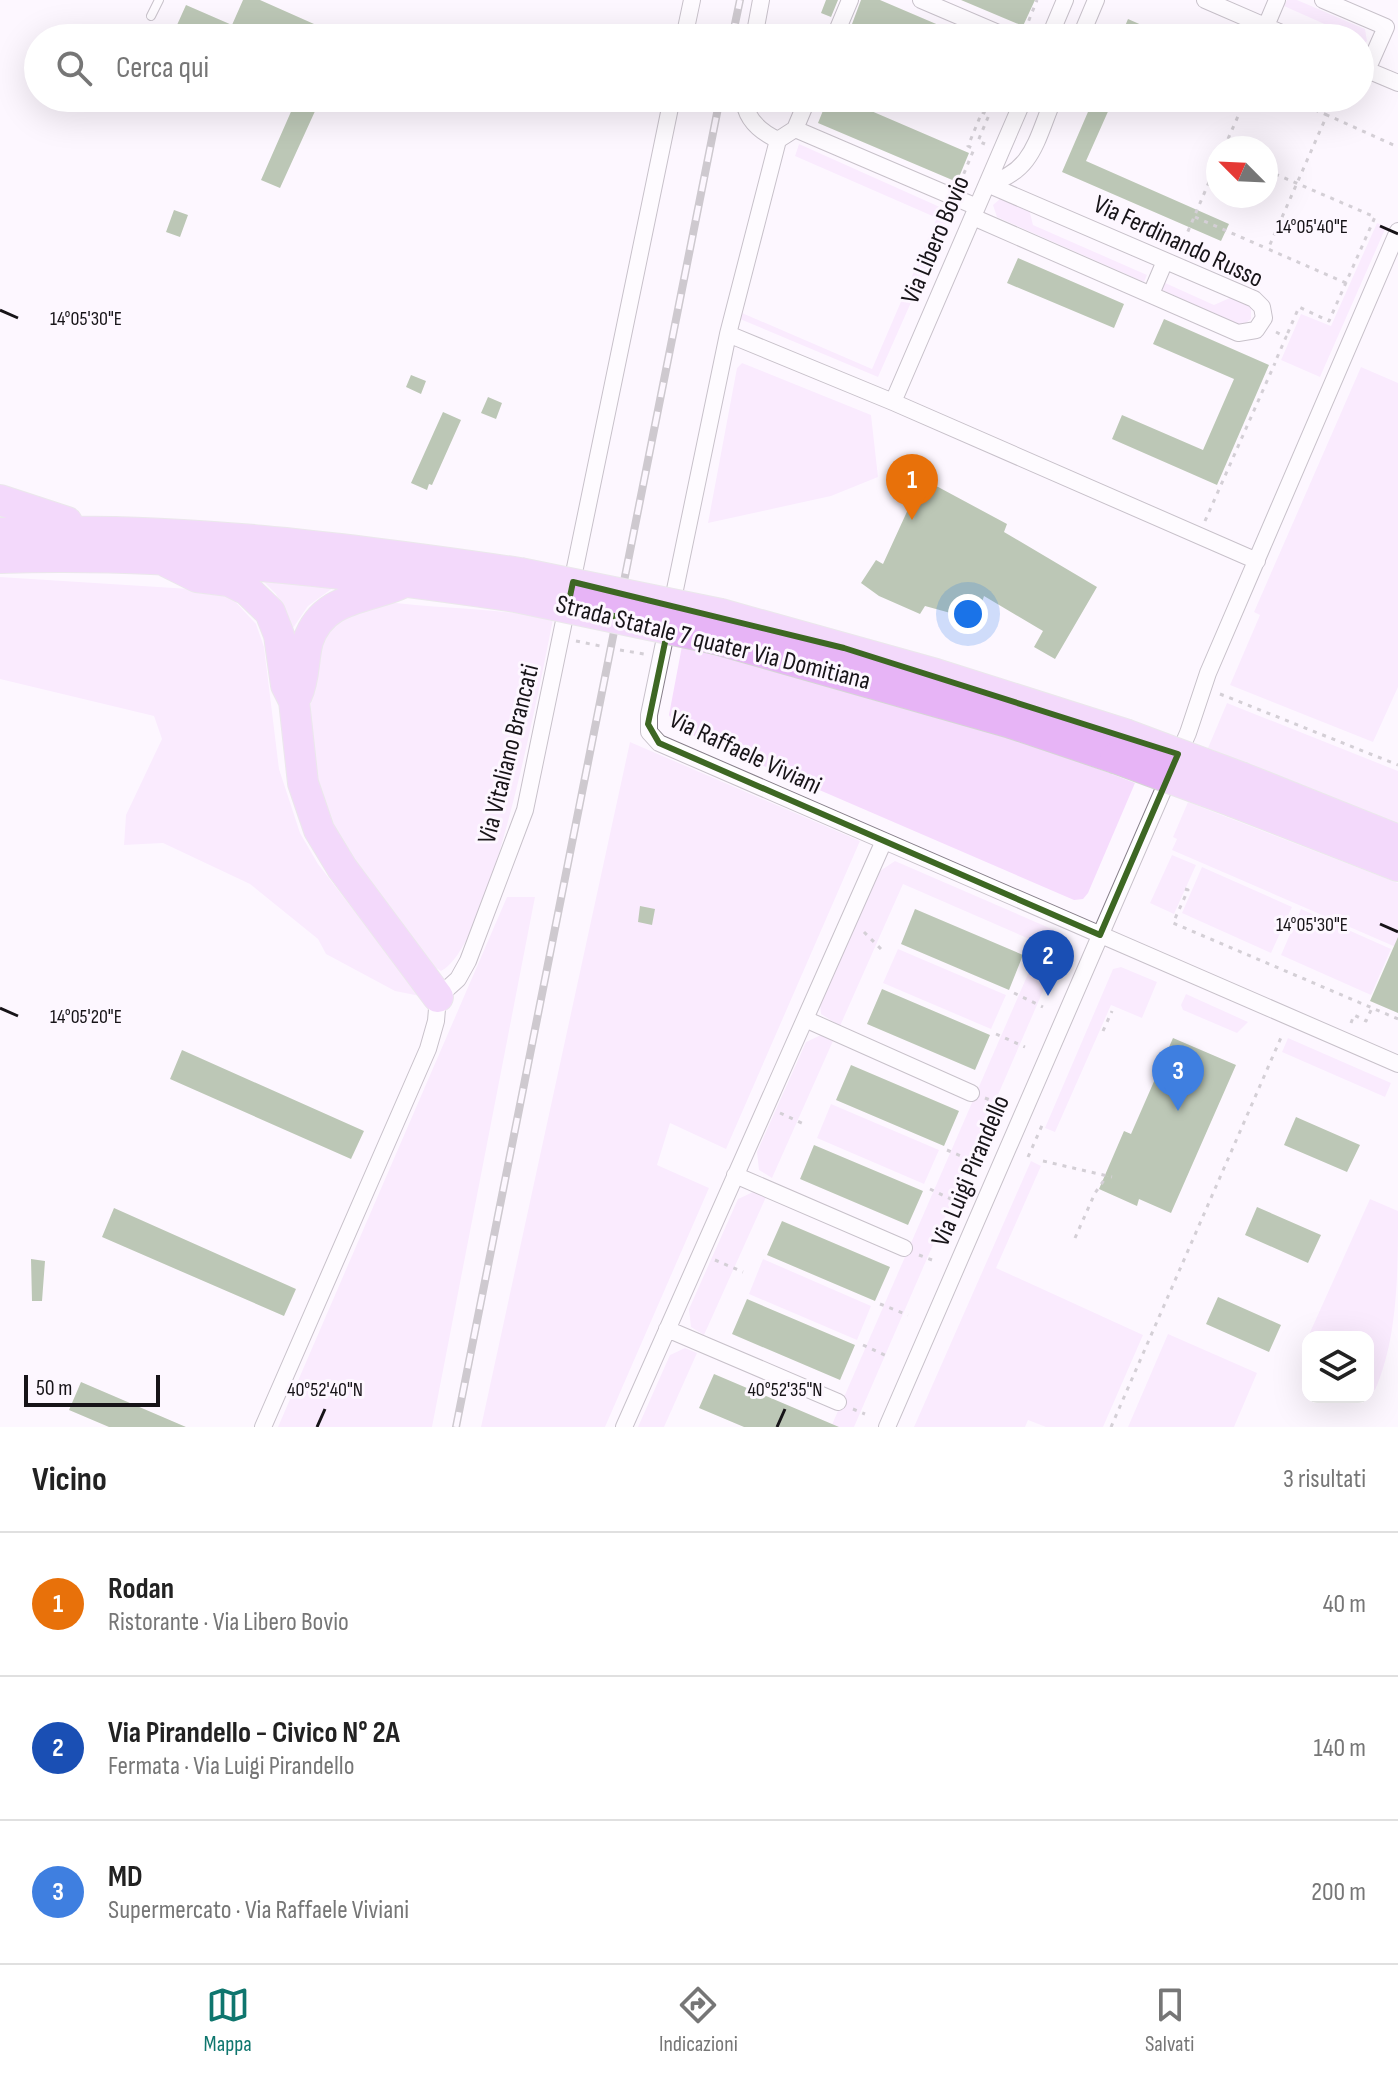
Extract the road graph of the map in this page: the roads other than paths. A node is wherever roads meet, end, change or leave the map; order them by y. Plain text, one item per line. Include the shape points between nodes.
1 (159, 0) edge
2 (692, 0) edge
3 (761, 0) edge
4 (850, 0) edge
5 (921, 0) edge
6 (1065, 0) edge
7 (1096, 0) edge
8 (1205, 0) edge
9 (1277, 0) edge
10 (1323, 0) edge
11 (151, 16) dead end
12 (687, 24) edge
13 (751, 24) edge
14 (840, 24) edge
15 (977, 24) edge
16 (1055, 24) edge
17 (1086, 24) edge
18 (1261, 24) edge
19 (1267, 24) edge
20 (1392, 30) edge
21 (1374, 54) edge
22 (1374, 72) edge
23 (1398, 83) edge
24 (669, 112) edge
25 (747, 112) edge
26 (802, 112) edge
27 (1018, 112) edge
28 (1048, 112) edge
29 (795, 129) junction
30 (778, 140) junction
31 (987, 184) junction
32 (975, 212) junction
33 (1398, 231) edge
34 (1169, 263) junction
35 (1151, 294) junction
36 (728, 334) junction
37 (893, 402) junction
38 (0, 500) edge
39 (86, 532) junction
40 (0, 533) edge
41 (0, 558) edge
42 (163, 560) junction
43 (1257, 561) junction
44 (409, 581) junction
45 (518, 585) junction
46 (294, 701) junction
47 (1238, 790) junction
48 (1398, 840) edge
49 (883, 843) junction
50 (1398, 866) edge
51 (1100, 935) junction
52 (438, 997) junction
53 (805, 1019) junction
54 (1398, 1064) edge
55 (971, 1093) dead end
56 (735, 1175) junction
57 (904, 1248) dead end
58 (667, 1329) junction
59 (838, 1402) dead end
60 (263, 1427) edge
61 (624, 1427) edge
62 (887, 1427) edge

1 - 11 lane
2 - 12 street
3 - 13 street
4 - 14 street
5 - 15 street
6 - 16 street
7 - 17 street
8 - 18 street
9 - 19 street
10 - 20 street
20 - 21 street
22 - 23 street
24 - 52 street, Via Vitaliano Brancati via 525,810 477,942 458,979
25 - 30 street via 760,132
26 - 29 street
27 - 31 street, Via Libero Bovio
28 - 31 street via 1024,165 1016,174
29 - 30 street
29 - 32 street, Via Ferdinando Russo
30 - 36 street, Via Raffaele Viviani
31 - 32 street, Via Libero Bovio
31 - 34 street, Via Ferdinando Russo
32 - 35 street, Via Ferdinando Russo
32 - 37 street, Via Libero Bovio
33 - 43 street, Via Luigi Pirandello
34 - 35 street
34 - 35 street, Via Ferdinando Russo via 1259,303 1264,313 1260,326 1238,333
36 - 37 street
36 - 49 street, Via Raffaele Viviani via 649,732 659,743
37 - 43 street
38 - 39 highway via 55,516
39 - 40 highway, Strada Statale 7 quater Via Domitiana
39 - 45 highway, Strada Statale 7 quater Via Domitiana via 368,551
41 - 42 highway, Strada Statale 7 quater Via Domitiana
42 - 44 highway, Strada Statale 7 quater Via Domitiana
42 - 46 highway via 197,577 229,581 263,603 279,635 286,685
43 - 51 street, Via Luigi Pirandello
44 - 45 highway, Strada Statale 7 quater Via Domitiana
44 - 46 highway via 352,598 326,613 308,641
45 - 47 highway, Strada Statale 7 quater Via Domitiana, bridge via 936,674
46 - 52 highway via 303,783 319,830
47 - 48 highway, Strada Statale 7 quater Via Domitiana
47 - 50 highway, Strada Statale 7 quater Via Domitiana
49 - 51 street, Via Raffaele Viviani
49 - 53 street
51 - 54 street, Via Raffaele Viviani
51 - 62 street, Via Luigi Pirandello
52 - 60 street via 428,1049
53 - 55 street
53 - 56 street
56 - 57 street
56 - 58 street
58 - 59 street
58 - 61 street

